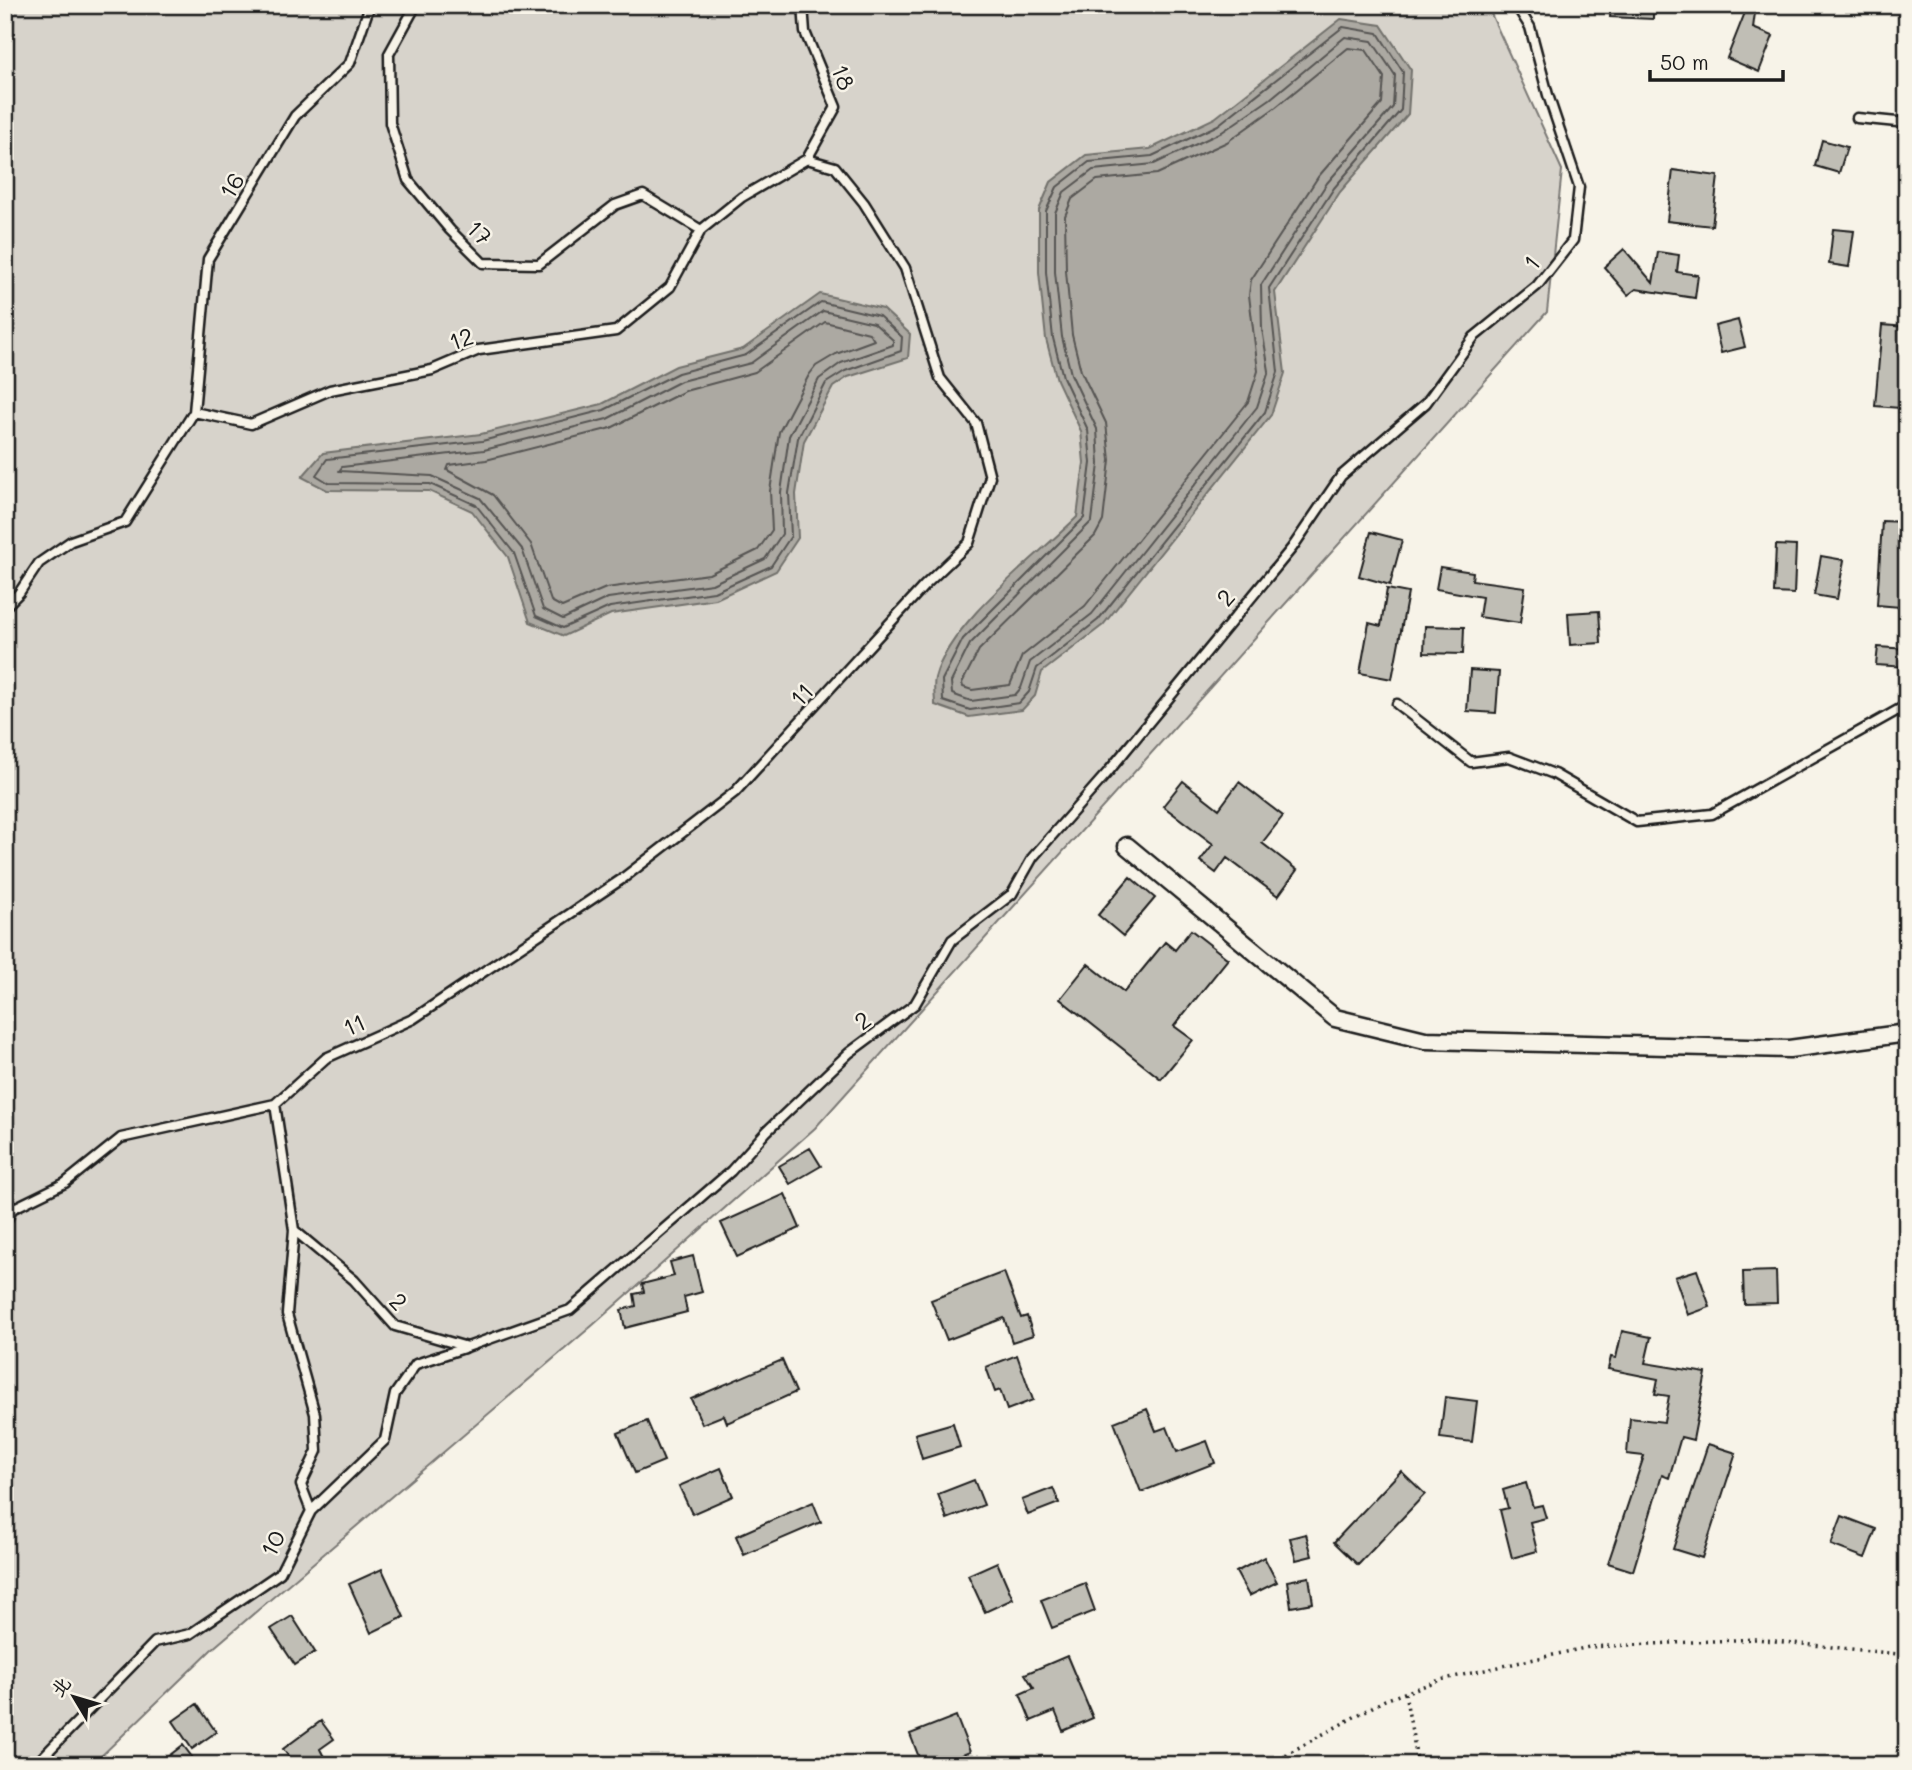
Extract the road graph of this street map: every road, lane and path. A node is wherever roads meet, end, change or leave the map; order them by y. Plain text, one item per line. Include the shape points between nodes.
1 (370, 5) edge
2 (416, 5) edge
3 (803, 5) edge
4 (1516, 5) edge
5 (1857, 118) dead end
6 (1907, 123) edge
7 (807, 159) junction
8 (701, 230) junction
9 (194, 412) junction
10 (1341, 476) joint
11 (5, 607) edge
12 (1397, 704) dead end
13 (1907, 705) edge
14 (1127, 846) dead end
15 (1907, 1033) edge
16 (275, 1104) junction
17 (5, 1198) edge
18 (12, 1209) junction
19 (5, 1224) edge
20 (294, 1230) junction
21 (467, 1347) junction
22 (311, 1511) junction
23 (1907, 1655) edge
24 (1405, 1693) junction
25 (35, 1765) edge
26 (1267, 1765) edge
27 (1418, 1765) edge

1 - 9 lane, 16 via 350,63 295,116 208,259
2 - 8 lane, 17 via 389,54 390,123 408,180 483,263 539,264 615,205 643,195
3 - 7 lane, 18 via 805,33 836,107
4 - 10 lane, 1 via 1530,27 1579,187 1573,240 1537,286 1474,337 1426,403
5 - 6 lane
7 - 8 lane via 742,197
7 - 16 lane, 11 via 835,167 892,246 905,268 940,377 976,423 990,477 969,543 923,586 736,792 622,879 413,1019 326,1058
8 - 9 lane, 12 via 670,288 616,331 479,349 432,370 330,390 251,424
9 - 11 lane via 125,522 71,541 39,563
10 - 21 lane, 2 via 1292,548 1033,857 1012,894 952,940 915,1004 849,1053 731,1171 570,1310
12 - 13 lane via 1471,762 1509,757 1554,774 1637,822 1712,814
14 - 15 street via 1335,1018 1425,1040 1789,1049
16 - 18 lane via 121,1138 65,1183
16 - 20 lane, 10
17 - 18 lane
18 - 19 lane
20 - 21 lane, 2 via 354,1280 394,1326
20 - 22 lane, 10 via 287,1314 315,1414 317,1451 301,1485
21 - 22 lane via 416,1364 395,1394 385,1440
22 - 25 lane, 10 via 280,1573 190,1634 155,1642
23 - 24 path via 1756,1639 1590,1647 1440,1680
24 - 26 path
24 - 27 path

